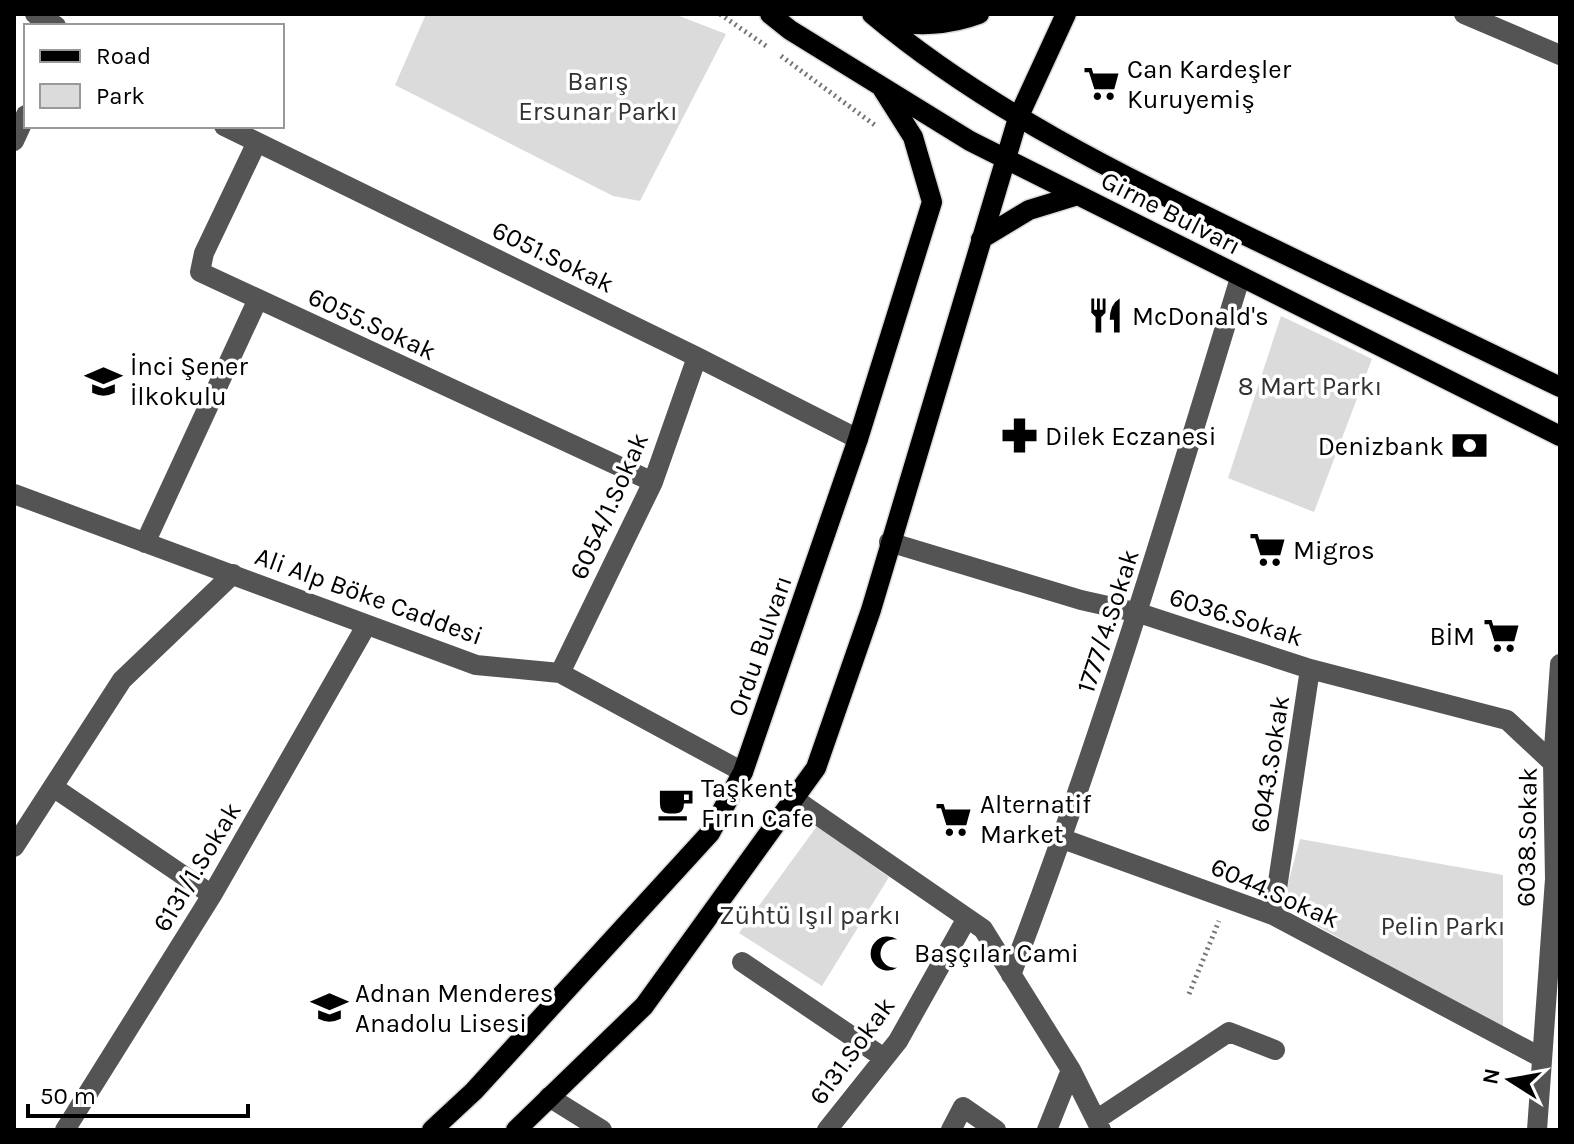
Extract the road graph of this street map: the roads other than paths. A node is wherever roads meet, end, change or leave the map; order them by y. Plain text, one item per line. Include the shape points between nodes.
1 (35, 14) edge
2 (770, 14) edge
3 (979, 14) edge
4 (1066, 14) edge
5 (1464, 14) edge
6 (875, 17) edge
7 (52, 24) edge
8 (1560, 55) edge
9 (882, 88) junction
10 (1018, 118) junction
11 (24, 119) edge
12 (228, 128) edge
13 (14, 141) edge
14 (257, 142) junction
15 (1007, 159) junction
16 (1078, 195) junction
17 (981, 239) junction
18 (1240, 278) junction
19 (258, 299) junction
20 (697, 357) junction
21 (1560, 387) edge
22 (1560, 436) edge
23 (858, 439) junction
24 (653, 482) junction
25 (14, 494) edge
26 (889, 542) junction
27 (145, 543) junction
28 (233, 574) junction
29 (1139, 613) junction
30 (366, 626) junction
31 (1560, 664) edge
32 (1310, 669) junction
33 (560, 673) junction
34 (1557, 763) edge
35 (743, 772) junction
36 (53, 787) junction
37 (793, 798) junction
38 (1063, 839) junction
39 (14, 847) edge
40 (212, 895) junction
41 (1273, 915) junction
42 (967, 918) junction
43 (742, 962) dead end
44 (1011, 975) junction
45 (1275, 1050) dead end
46 (884, 1058) junction
47 (1542, 1058) junction
48 (1071, 1070) junction
49 (549, 1097) junction
50 (1098, 1125) edge
51 (65, 1130) edge
52 (432, 1130) edge
53 (516, 1130) edge
54 (602, 1130) edge
55 (827, 1130) edge
56 (951, 1130) edge
57 (996, 1130) edge
58 (1047, 1130) edge
59 (1537, 1130) edge

1 - 7 street
2 - 9 main road, Girne Bulvarı
3 - 6 main road via 956,23 918,26
4 - 10 main road
5 - 8 street
6 - 10 main road, Girne Bulvarı
9 - 15 main road, Girne Bulvarı
9 - 23 main road, Ordu Bulvarı via 913,137 932,202
10 - 15 main road
10 - 21 main road, Girne Bulvarı via 1192,209
11 - 13 street
12 - 14 street, 6051.Sokak
14 - 19 street, 6055.Sokak via 200,272
14 - 20 street, 6051.Sokak
15 - 16 main road, Girne Bulvarı
15 - 17 main road
16 - 17 main road via 1029,210
16 - 18 main road, Girne Bulvarı
17 - 26 main road
18 - 22 main road, Girne Bulvarı
18 - 29 street, 1777/4.Sokak
19 - 24 street, 6055.Sokak
19 - 27 street
20 - 23 street, 6051.Sokak
20 - 24 street, 6054/1.Sokak
23 - 35 main road, Ordu Bulvarı
24 - 33 street, 6054/1.Sokak
25 - 27 street, Ali Alp Böke Caddesi
26 - 29 street, 6036.Sokak
26 - 37 main road via 816,768
27 - 28 street, Ali Alp Böke Caddesi
28 - 30 street, Ali Alp Böke Caddesi
28 - 36 street via 122,680
29 - 32 street, 6036.Sokak
29 - 38 street, 1777/4.Sokak
30 - 33 street, Ali Alp Böke Caddesi via 476,665
30 - 40 street, 6131/1.Sokak
31 - 34 street, 6038.Sokak
32 - 34 street, 6036.Sokak via 1507,720
32 - 41 street, 6043.Sokak
33 - 35 street, Ali Alp Böke Caddesi
34 - 47 street, 6038.Sokak
35 - 52 main road, Ordu Bulvarı via 710,833 474,1091
36 - 39 street
36 - 40 street
37 - 42 street
37 - 49 main road via 644,1006
38 - 41 street, 6044.Sokak
38 - 44 street, 1777/4.Sokak
40 - 51 street, 6131/1.Sokak
41 - 47 street, 6044.Sokak
42 - 44 street via 983,929
42 - 46 street, 6131.Sokak
43 - 46 street
44 - 48 street
45 - 50 street via 1229,1032
46 - 55 street, 6131.Sokak
47 - 59 street, 6038.Sokak
48 - 50 street
48 - 58 street
49 - 53 main road
49 - 54 street
56 - 57 street via 963,1107

